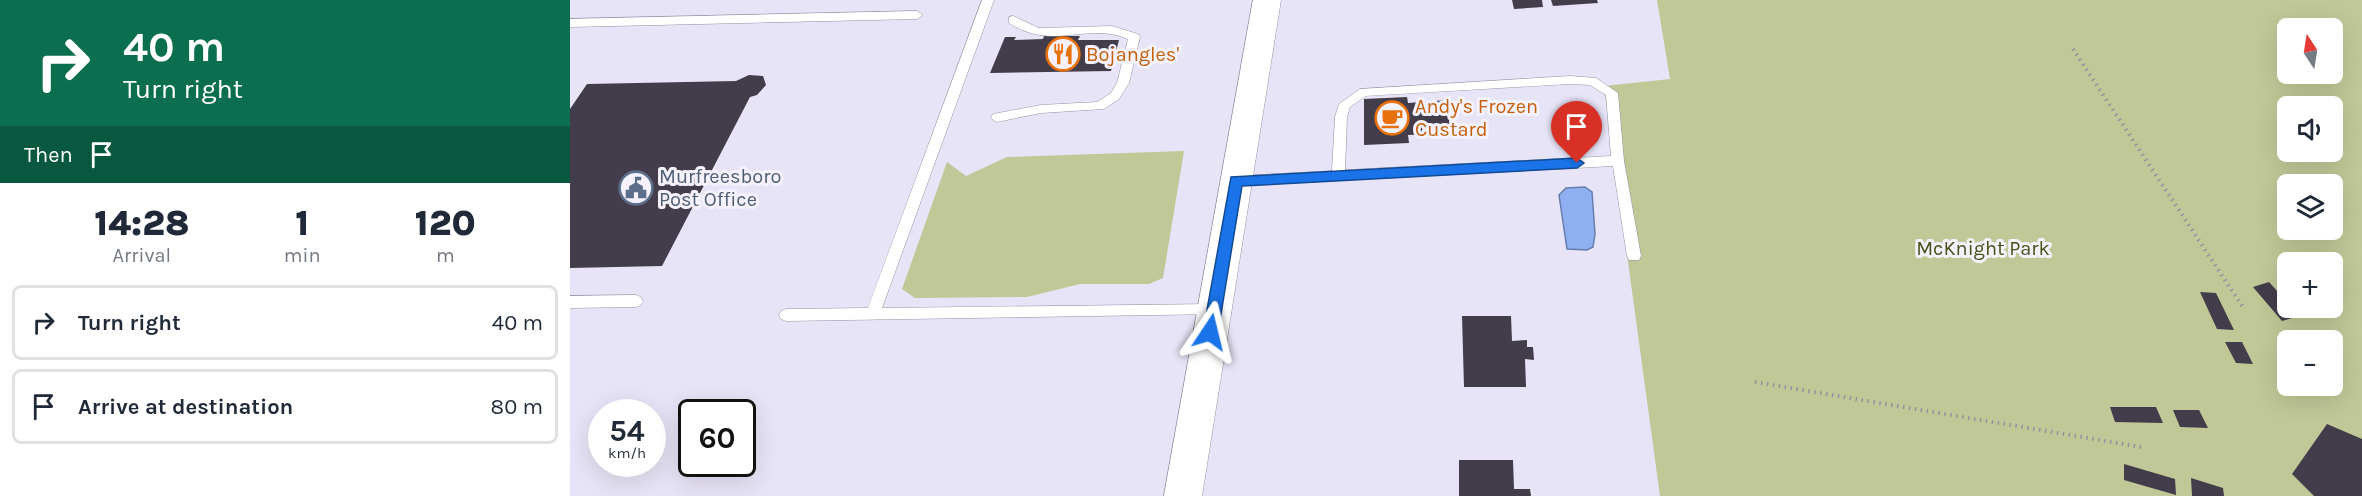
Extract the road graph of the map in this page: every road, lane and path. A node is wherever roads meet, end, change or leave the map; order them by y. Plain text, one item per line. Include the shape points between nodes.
1 (988, 0) edge
2 (1267, 0) edge
3 (917, 15) dead end
4 (1013, 20) dead end
5 (570, 23) edge
6 (2073, 49) dead end
7 (997, 117) dead end
8 (1618, 161) junction
9 (1338, 176) junction
10 (1236, 181) junction
11 (1634, 256) dead end
12 (636, 301) dead end
13 (570, 302) edge
14 (2244, 309) dead end
15 (1214, 310) junction
16 (873, 314) junction
17 (786, 315) dead end
18 (1755, 382) dead end
19 (2141, 447) dead end
20 (1183, 496) edge

1 - 16 lane
2 - 10 main road
3 - 5 lane
4 - 7 lane via 1038,32 1125,32 1134,37 1124,83 1115,96 1100,106 1041,108
6 - 14 path
8 - 9 lane
8 - 9 lane via 1612,93 1592,81 1570,80 1364,92 1345,104
8 - 11 lane
9 - 10 lane
10 - 15 main road
12 - 13 lane
15 - 16 lane
15 - 20 main road
16 - 17 lane
18 - 19 path

